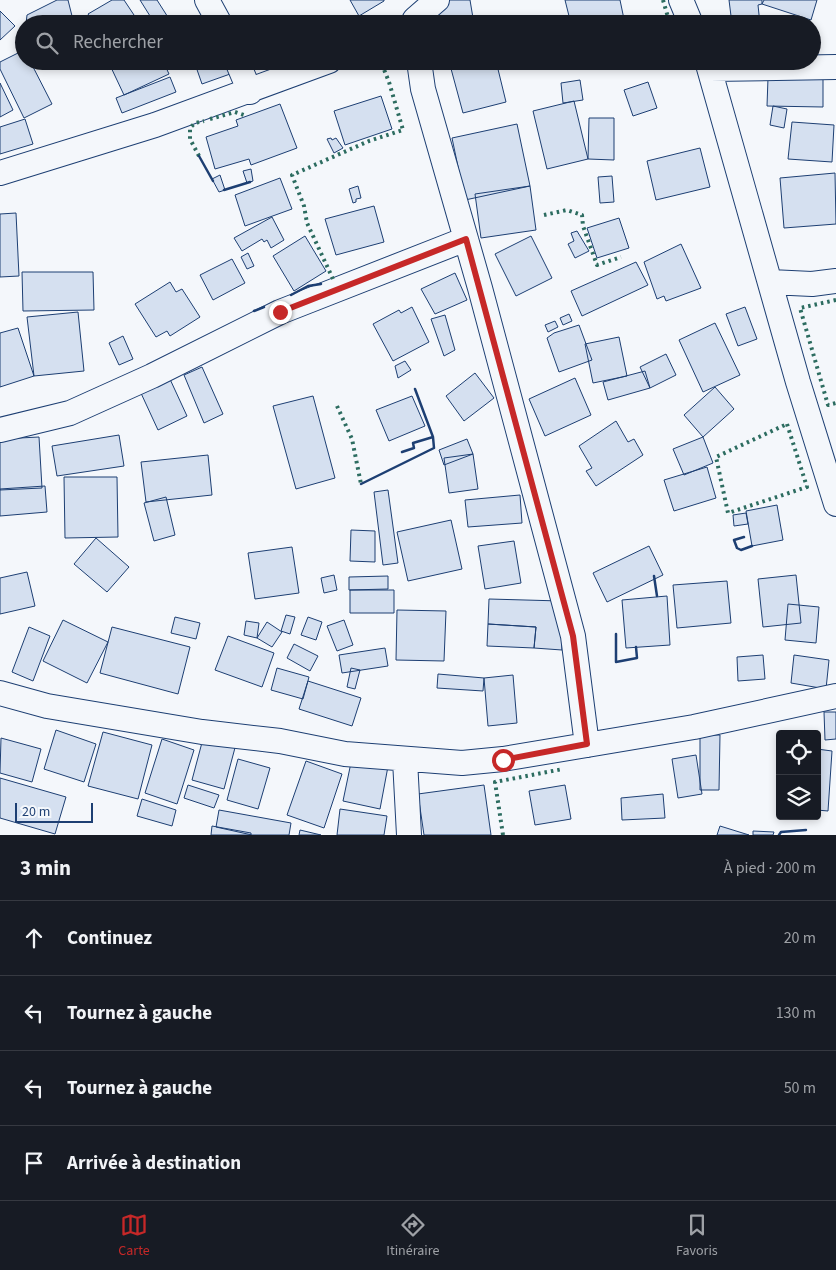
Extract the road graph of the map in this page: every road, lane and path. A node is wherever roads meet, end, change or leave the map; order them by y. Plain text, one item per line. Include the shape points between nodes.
1 (207, 0) edge
2 (437, 0) edge
3 (681, 0) edge
4 (215, 15) edge
5 (421, 15) edge
6 (687, 15) edge
7 (821, 66) edge
8 (836, 66) edge
9 (240, 70) edge
10 (306, 70) edge
11 (420, 70) edge
12 (709, 70) edge
13 (250, 92) junction
14 (0, 173) edge
15 (466, 239) junction
16 (836, 281) edge
17 (770, 282) junction
18 (0, 430) edge
19 (836, 504) edge
20 (0, 693) edge
21 (836, 696) edge
22 (587, 744) junction
23 (406, 760) junction
24 (408, 835) edge

1 - 4 street
2 - 5 street
3 - 6 street
7 - 8 street
9 - 13 street
10 - 13 street
11 - 15 street
12 - 17 street
13 - 14 street
15 - 18 street via 280,312 70,413
15 - 22 street via 573,636
16 - 17 street via 812,284
17 - 19 street
20 - 23 street via 47,706 202,732 280,740 345,754
21 - 22 street via 694,727
22 - 23 street via 503,760
23 - 24 street

